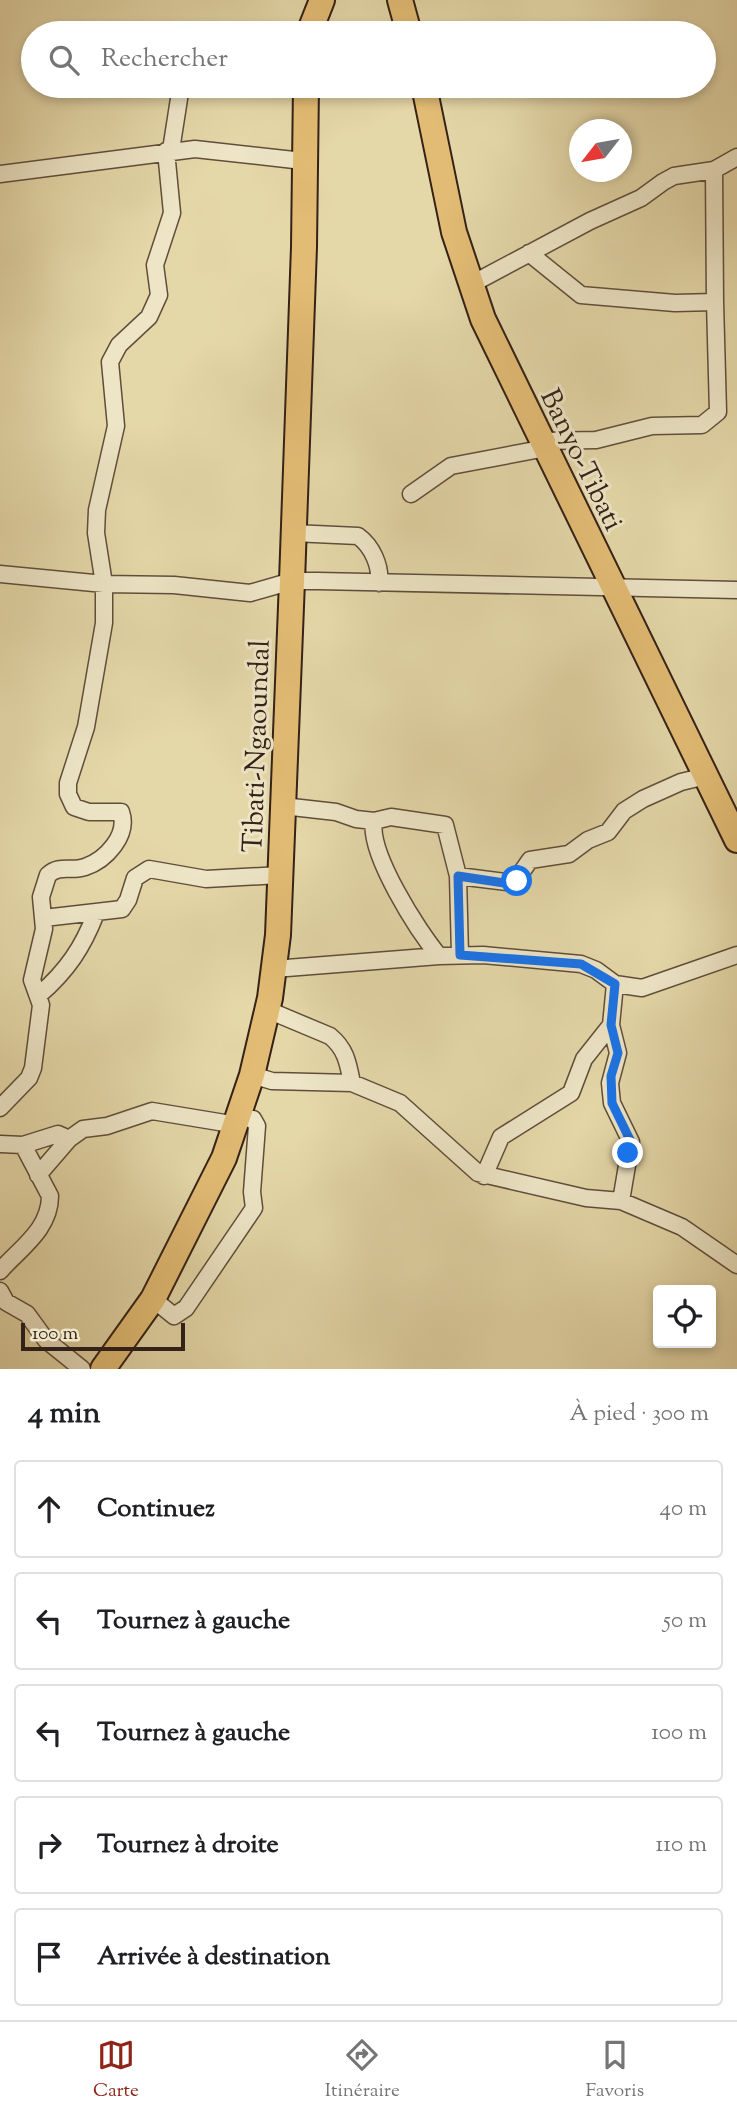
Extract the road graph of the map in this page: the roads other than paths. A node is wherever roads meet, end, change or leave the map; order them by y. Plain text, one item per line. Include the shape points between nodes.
1 (309, 0) edge
2 (322, 0) edge
3 (308, 21) edge
4 (313, 21) edge
5 (179, 98) edge
6 (306, 98) edge
7 (426, 98) edge
8 (169, 151) junction
9 (737, 157) edge
10 (303, 161) junction
11 (714, 170) junction
12 (0, 174) edge
13 (529, 253) junction
14 (470, 285) junction
15 (715, 302) junction
16 (544, 445) junction
17 (411, 494) dead end
18 (293, 533) junction
19 (0, 574) edge
20 (292, 581) junction
21 (379, 583) junction
22 (104, 584) junction
23 (613, 587) junction
24 (737, 590) edge
25 (706, 776) junction
26 (283, 806) junction
27 (374, 821) junction
28 (737, 841) edge
29 (280, 875) junction
30 (458, 876) junction
31 (96, 913) junction
32 (44, 918) junction
33 (460, 955) junction
34 (737, 955) edge
35 (439, 956) junction
36 (274, 970) junction
37 (615, 984) junction
38 (39, 995) junction
39 (268, 1010) junction
40 (611, 1025) junction
41 (252, 1075) junction
42 (352, 1083) junction
43 (0, 1108) edge
44 (238, 1122) junction
45 (69, 1139) junction
46 (0, 1144) edge
47 (23, 1145) junction
48 (38, 1175) junction
49 (484, 1176) junction
50 (621, 1201) junction
51 (737, 1265) edge
52 (0, 1271) edge
53 (0, 1290) edge
54 (153, 1299) junction
55 (82, 1369) edge
56 (103, 1369) edge

1 - 3 highway
2 - 4 highway
5 - 8 street
6 - 10 highway, Tibati-Ngaoundal
7 - 14 highway, Banyo-Tibati via 454,233
8 - 10 street via 225,150
8 - 12 street
8 - 22 street via 172,214 155,265 157,304 119,345 110,362 116,426 96,533
9 - 11 street
10 - 18 highway, Tibati-Ngaoundal
11 - 13 street via 674,176 641,198
11 - 15 street
13 - 14 street
13 - 15 street via 582,295
14 - 16 highway, Banyo-Tibati
15 - 16 street via 718,412 714,418 702,425 652,426 596,440
16 - 17 street via 451,467
16 - 23 highway, Banyo-Tibati
18 - 20 highway, Tibati-Ngaoundal
18 - 21 street via 358,536 372,551
19 - 22 street
20 - 21 street
20 - 22 street via 250,593
20 - 26 highway, Tibati-Ngaoundal
21 - 23 street
22 - 32 street via 101,655 68,794 80,811 121,812 124,831 91,864 58,868 48,875 41,897
23 - 24 street
23 - 25 highway, Banyo-Tibati
25 - 28 highway, Banyo-Tibati
25 - 30 street via 681,782 633,805 608,832 569,854 530,860 511,884
26 - 27 street
26 - 29 highway, Tibati-Ngaoundal
27 - 30 street via 391,817 445,825
27 - 35 street via 376,842 396,890
29 - 31 street via 206,879 149,869 135,878 122,909
29 - 36 highway, Tibati-Ngaoundal
30 - 33 street
31 - 32 street
31 - 38 street via 71,964
32 - 38 street via 32,980
33 - 35 street
33 - 37 street via 581,964
34 - 37 street via 649,988
35 - 36 street
36 - 39 highway, Tibati-Ngaoundal
37 - 40 street
38 - 43 street via 39,1035 31,1074
39 - 41 highway, Tibati-Ngaoundal
39 - 42 street via 330,1035 347,1058
40 - 49 street via 584,1059 571,1093 501,1137
40 - 50 street via 618,1049 610,1083 612,1103 631,1142
41 - 42 street via 272,1081
41 - 44 highway, Tibati-Ngaoundal
42 - 49 street via 400,1103
44 - 45 street via 152,1111 83,1129
44 - 54 highway, Tibati-Ngaoundal via 196,1220
44 - 54 street via 253,1119 257,1126 254,1208 186,1308 174,1316
45 - 47 street via 58,1134
45 - 48 street
46 - 47 street
47 - 48 street
48 - 52 street via 50,1196 47,1213 33,1238
49 - 50 street
50 - 51 street via 682,1227
53 - 55 street via 10,1305 27,1314 46,1340
54 - 56 highway, Tibati-Ngaoundal

